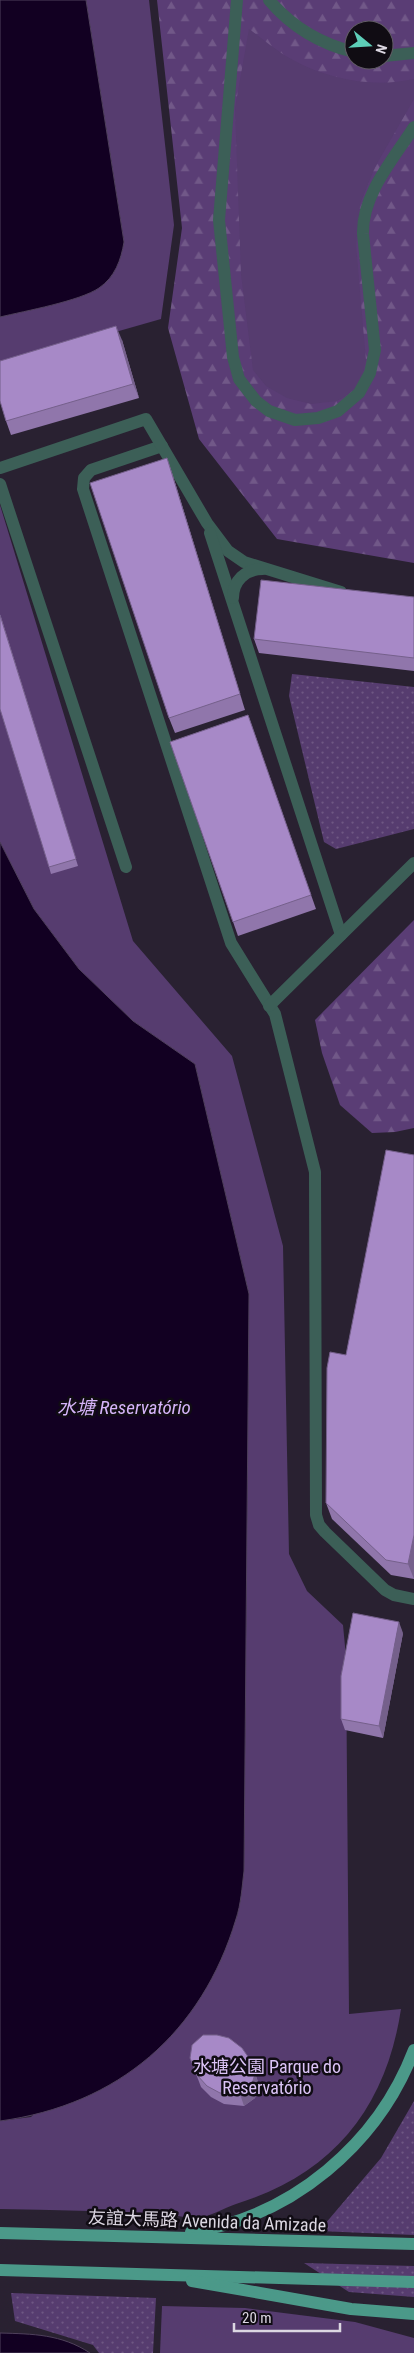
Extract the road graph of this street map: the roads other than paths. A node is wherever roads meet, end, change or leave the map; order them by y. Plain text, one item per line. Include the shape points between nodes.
1 (237, 0) edge
2 (268, 0) edge
3 (344, 50) edge
4 (414, 53) edge
5 (394, 55) edge
6 (414, 127) edge
7 (162, 446) junction
8 (0, 468) edge
9 (0, 484) edge
10 (207, 523) junction
11 (268, 569) junction
12 (358, 597) edge
13 (232, 601) junction
14 (414, 863) edge
15 (126, 867) dead end
16 (341, 935) junction
17 (269, 1006) junction
18 (414, 1599) edge
19 (414, 2050) edge
20 (0, 2233) edge
21 (149, 2236) junction
22 (414, 2244) edge
23 (0, 2270) edge
24 (148, 2273) junction
25 (414, 2282) edge
26 (414, 2314) edge

1 - 6 street via 219,220 236,368 248,393 269,411 295,420 323,417 348,404 366,383 375,350 363,218 372,191
2 - 3 street via 303,31
4 - 5 street
7 - 8 street via 146,420
7 - 10 street
7 - 17 street via 91,470 84,478 83,489 231,943
9 - 15 street
10 - 11 street via 228,551 244,562
10 - 13 street
11 - 12 street
11 - 13 street via 251,570 243,575 233,590
13 - 16 street
14 - 16 street
16 - 17 street
17 - 18 street via 275,1014 315,1172 316,1515 325,1532 386,1590
19 - 21 main road via 380,2114 351,2149 317,2179 279,2203 237,2221 194,2232
20 - 21 main road, 友誼大馬路 Avenida da Amizade
21 - 22 main road, 友誼大馬路 Avenida da Amizade
23 - 24 main road
24 - 25 main road
24 - 26 main road via 350,2309

